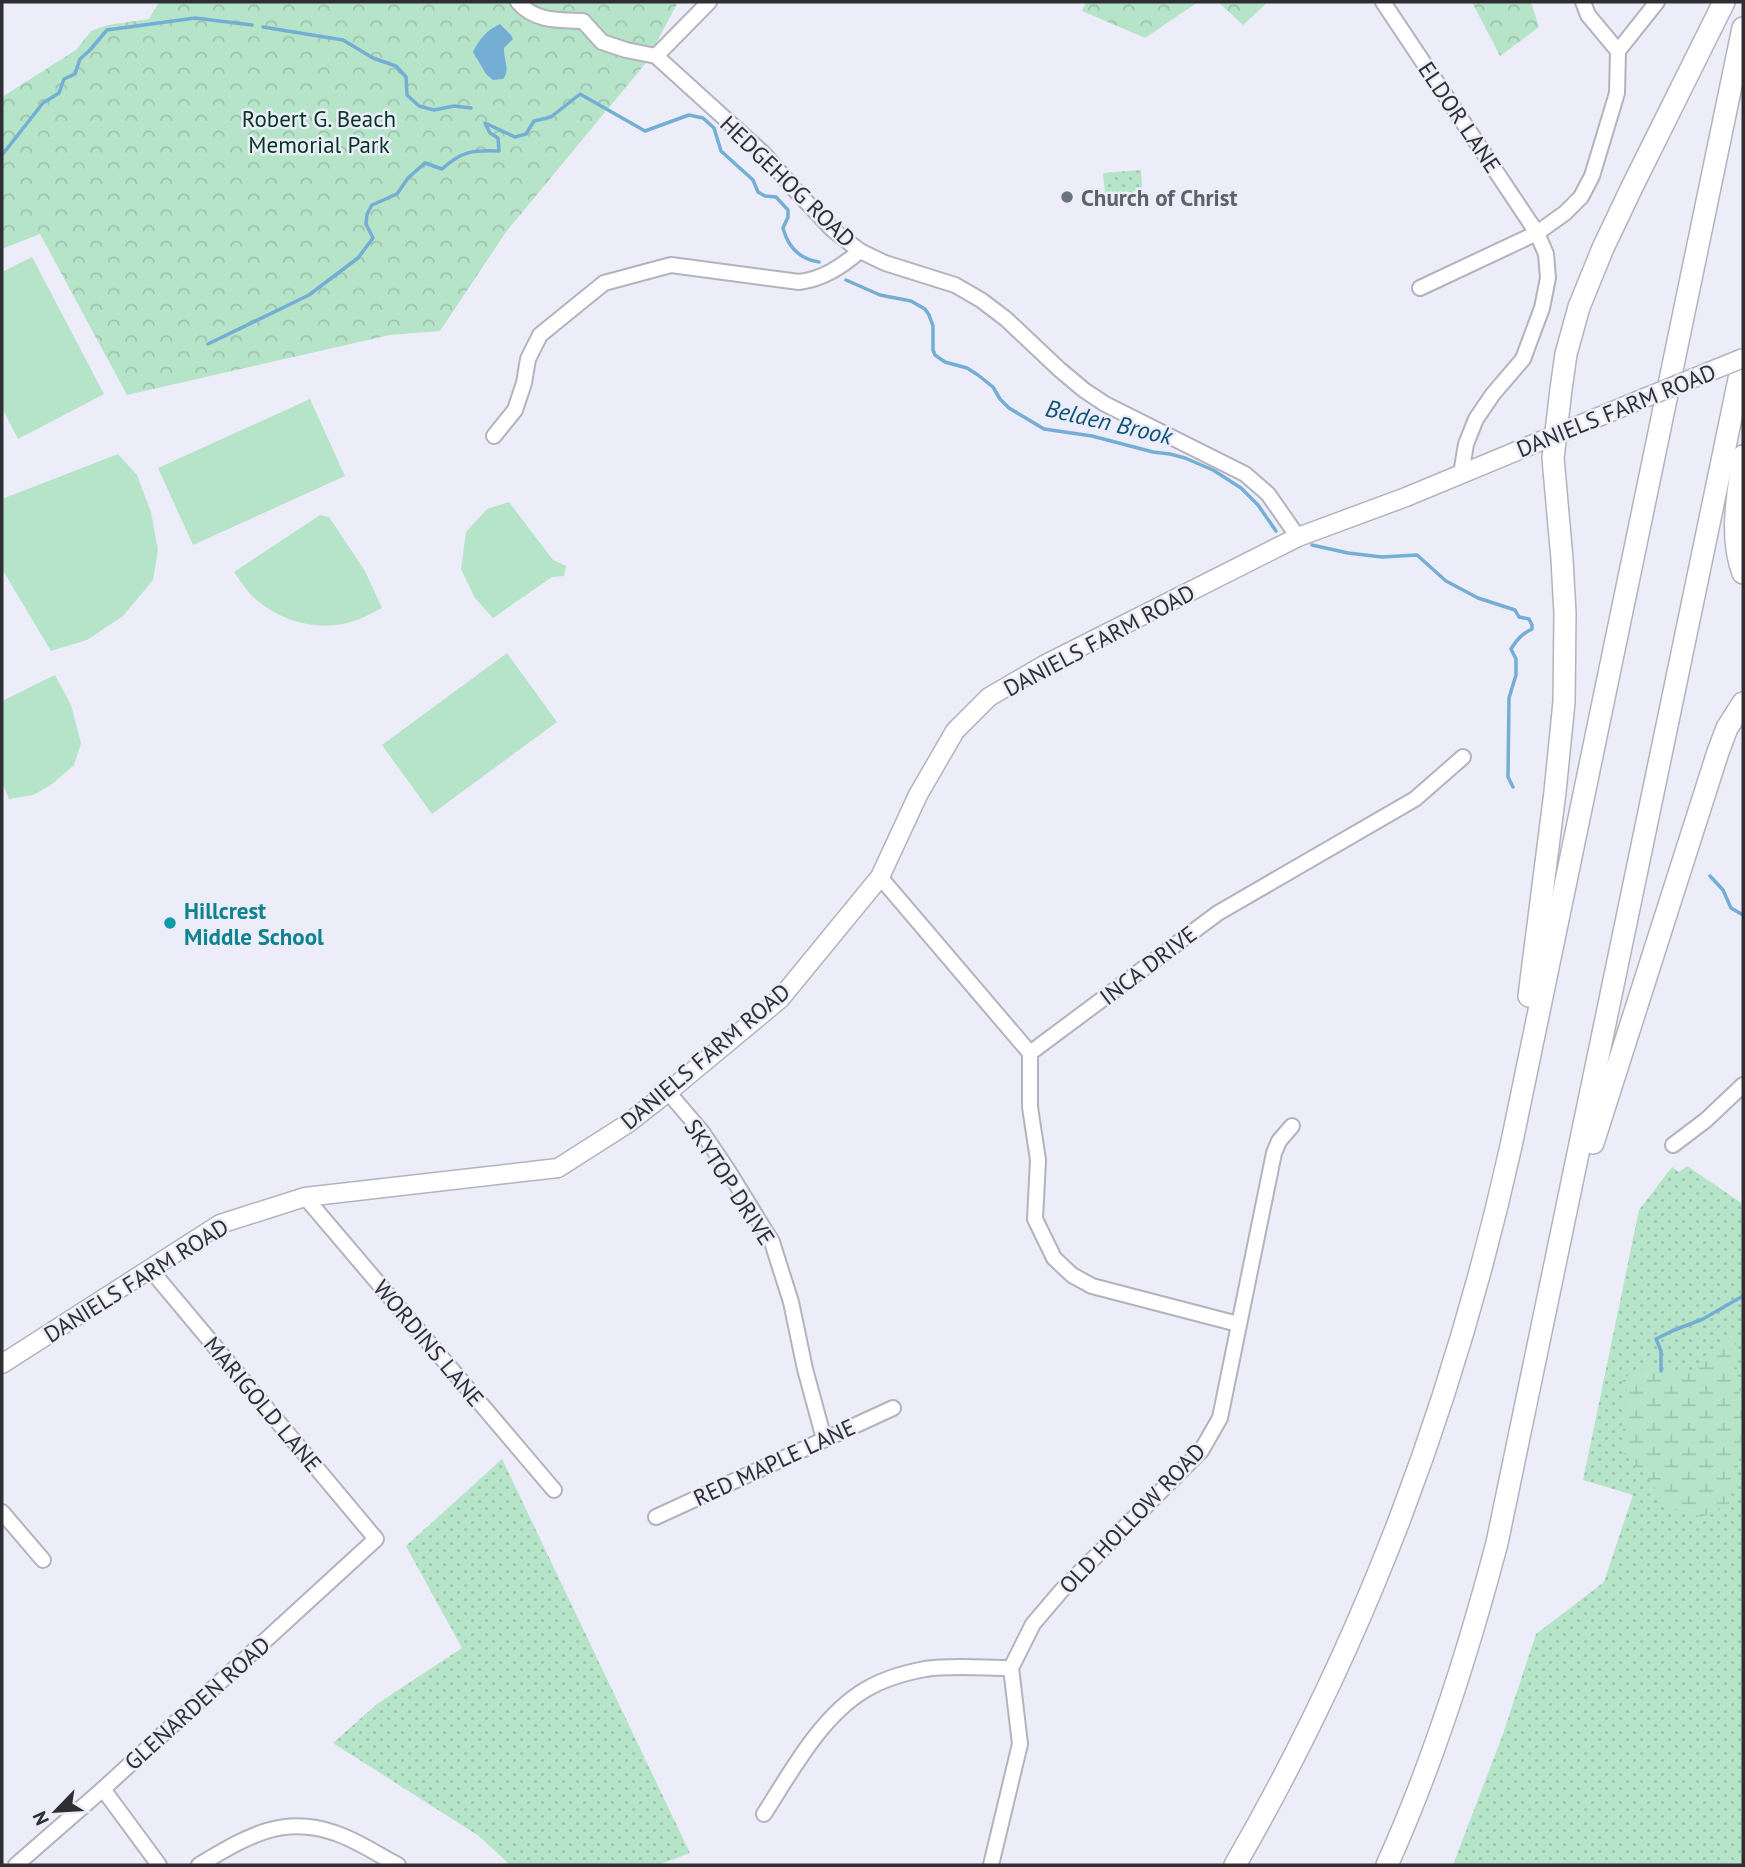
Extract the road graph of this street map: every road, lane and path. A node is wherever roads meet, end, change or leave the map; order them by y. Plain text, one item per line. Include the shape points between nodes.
1 (518, 2) edge
2 (709, 2) edge
3 (1382, 2) edge
4 (1583, 2) edge
5 (1657, 2) edge
6 (1724, 2) edge
7 (1743, 29) edge
8 (1618, 51) junction
9 (656, 56) junction
10 (1537, 233) junction
11 (860, 251) junction
12 (1420, 288) dead end
13 (1743, 359) edge
14 (1555, 435) junction
15 (494, 436) dead end
16 (1743, 456) edge
17 (1461, 474) junction
18 (1298, 537) junction
19 (1743, 573) edge
20 (1743, 703) edge
21 (1463, 757) dead end
22 (880, 877) junction
23 (1030, 1053) junction
24 (1743, 1085) edge
25 (668, 1092) junction
26 (1292, 1126) dead end
27 (1673, 1145) dead end
28 (1502, 1185) junction
29 (305, 1197) junction
30 (150, 1269) junction
31 (1238, 1324) junction
32 (1543, 1324) junction
33 (2, 1364) edge
34 (892, 1408) dead end
35 (824, 1439) junction
36 (554, 1490) dead end
37 (2, 1512) edge
38 (656, 1517) dead end
39 (376, 1539) joint
40 (43, 1560) dead end
41 (1011, 1668) junction
42 (103, 1789) junction
43 (764, 1814) dead end
44 (16, 1865) edge
45 (159, 1865) edge
46 (199, 1865) edge
47 (398, 1865) edge
48 (991, 1865) edge
49 (1235, 1865) edge
50 (1387, 1865) edge

1 - 9 street via 533,15 583,21 602,42
2 - 9 street
3 - 10 street, ELDOR LANE
4 - 8 street
5 - 8 street
6 - 14 highway via 1584,293 1566,354
7 - 28 highway
8 - 10 street via 1617,93 1592,176 1581,197
9 - 11 street, HEDGEHOG ROAD via 763,153 833,230
10 - 12 street
10 - 17 street, ELDOR LANE via 1546,254 1548,278 1542,308 1523,359 1476,419
11 - 15 street via 827,275 799,282 671,265 604,283 540,335 528,359 515,410
11 - 18 street, HEDGEHOG ROAD via 955,285 981,300 1105,404 1245,474 1268,494
13 - 14 main road, DANIELS FARM ROAD, bridge
13 - 32 highway
14 - 17 main road, DANIELS FARM ROAD
14 - 28 highway via 1565,614 1562,732
16 - 19 highway via 1736,527
17 - 18 main road, DANIELS FARM ROAD
18 - 22 main road, DANIELS FARM ROAD via 989,697 955,731 918,795
20 - 32 highway via 1718,752 1600,1118
21 - 23 street, INCA DRIVE via 1415,799 1218,913
22 - 23 street
22 - 25 main road, DANIELS FARM ROAD via 780,999
23 - 31 street via 1030,1107 1038,1160 1035,1219 1054,1258 1092,1286
24 - 27 street
25 - 29 main road, DANIELS FARM ROAD via 558,1168
25 - 35 street, SKYTOP DRIVE via 702,1132 772,1242
26 - 31 street, OLD HOLLOW ROAD via 1274,1153
28 - 49 highway via 1449,1381 1389,1548 1328,1689
29 - 30 main road, DANIELS FARM ROAD via 220,1224
29 - 36 street, WORDINS LANE
30 - 33 main road, DANIELS FARM ROAD
30 - 39 street, MARIGOLD LANE
31 - 41 street, OLD HOLLOW ROAD via 1220,1418 1200,1451 1032,1624
32 - 50 highway via 1478,1617 1435,1747
34 - 35 street, RED MAPLE LANE
35 - 38 street, RED MAPLE LANE
37 - 40 street
39 - 42 street, GLENARDEN ROAD
41 - 43 street via 928,1669 863,1691 823,1727
41 - 48 street via 1020,1744
42 - 44 street, GLENARDEN ROAD
42 - 45 street
46 - 47 street via 274,1827 304,1825 336,1833

